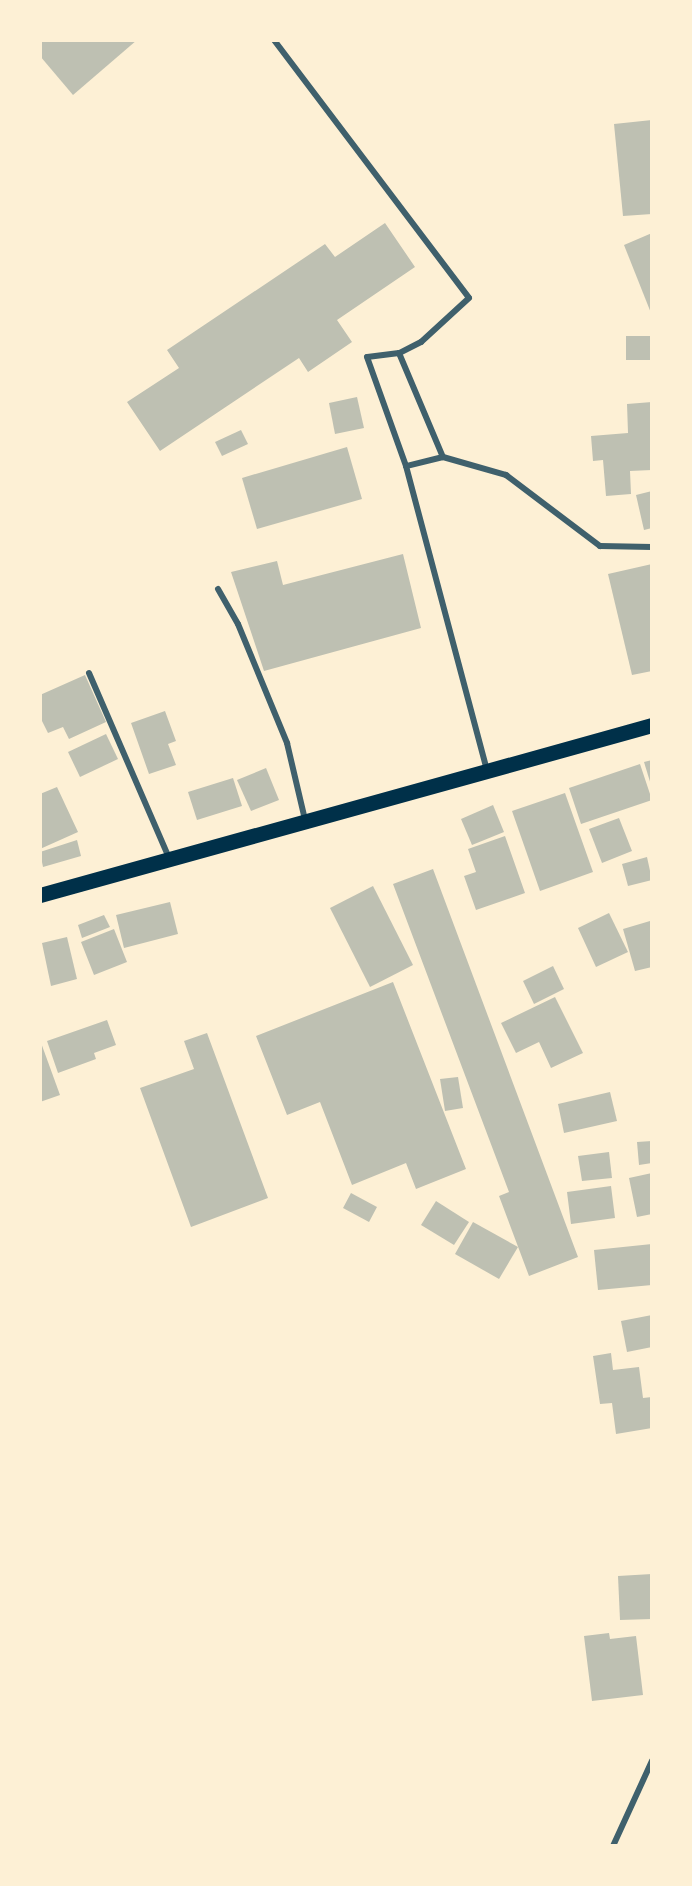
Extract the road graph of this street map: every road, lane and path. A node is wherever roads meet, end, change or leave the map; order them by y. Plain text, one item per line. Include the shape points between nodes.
1 (274, 40) edge
2 (399, 353) junction
3 (443, 457) junction
4 (406, 466) junction
5 (651, 547) edge
6 (218, 589) dead end
7 (89, 673) dead end
8 (651, 725) edge
9 (487, 771) junction
10 (305, 821) junction
11 (170, 859) junction
12 (40, 895) edge
13 (651, 1761) edge
14 (613, 1845) edge

1 - 2 street via 469,298 421,342
2 - 3 street
2 - 4 street via 367,357
3 - 4 street
3 - 5 street via 506,475 600,546
4 - 9 street
6 - 10 street via 238,624 287,743
7 - 11 street
8 - 9 main road
9 - 10 main road
10 - 11 main road
11 - 12 main road
13 - 14 street

